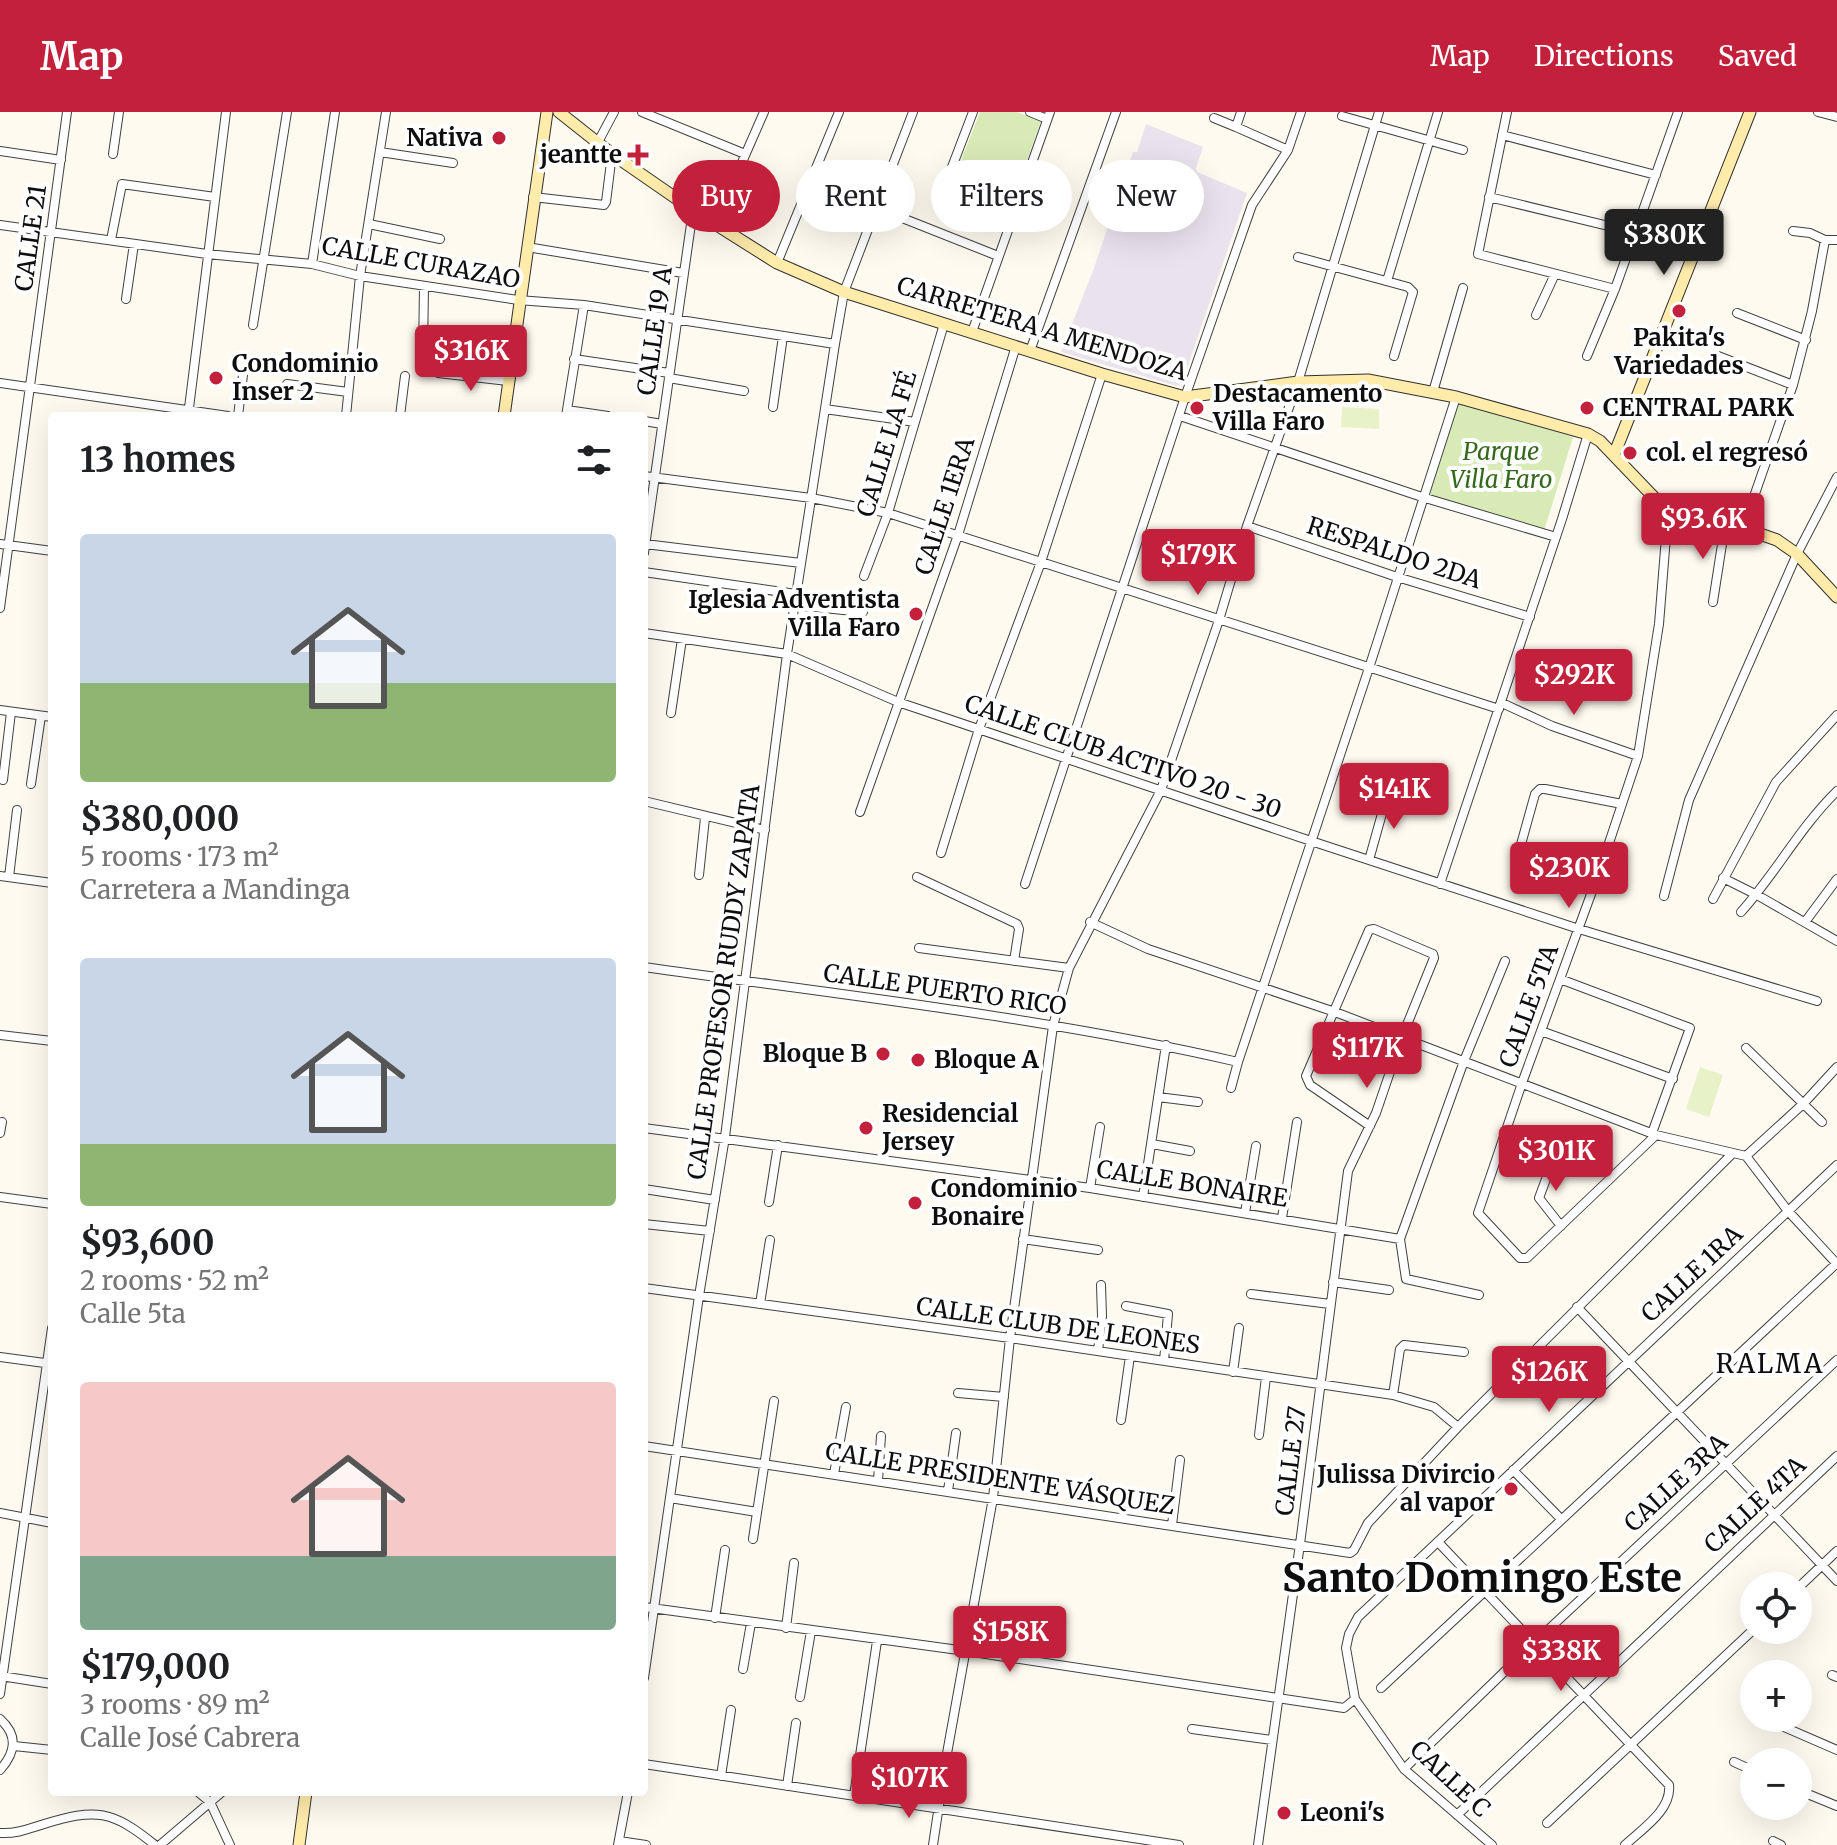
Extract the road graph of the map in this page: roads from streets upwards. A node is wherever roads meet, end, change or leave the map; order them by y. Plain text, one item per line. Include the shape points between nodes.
1 (67, 112) edge
2 (119, 112) edge
3 (226, 112) edge
4 (287, 112) edge
5 (335, 112) edge
6 (386, 112) edge
7 (547, 112) edge
8 (559, 112) edge
9 (614, 112) edge
10 (642, 112) edge
11 (764, 112) edge
12 (839, 112) edge
13 (913, 112) edge
14 (973, 112) edge
15 (1030, 112) edge
16 (1116, 112) edge
17 (1241, 112) edge
18 (1301, 112) edge
19 (1379, 112) edge
20 (1438, 112) edge
21 (1507, 112) edge
22 (1750, 112) edge
23 (1818, 112) edge
24 (1674, 113) edge
25 (570, 116) edge
26 (1048, 116) edge
27 (1342, 116) dead end
28 (1837, 117) edge
29 (1214, 118) dead end
30 (1375, 125) junction
31 (1236, 127) junction
32 (1502, 135) junction
33 (1430, 141) junction
34 (598, 142) junction
35 (1288, 150) junction
36 (1463, 150) dead end
37 (0, 151) edge
38 (380, 152) junction
39 (113, 154) dead end
40 (612, 154) junction
41 (745, 154) junction
42 (61, 160) junction
43 (742, 160) edge
44 (895, 160) edge
45 (955, 160) edge
46 (1032, 160) edge
47 (453, 163) dead end
48 (1656, 175) junction
49 (672, 195) edge
50 (215, 197) junction
51 (533, 197) junction
52 (1489, 197) junction
53 (915, 223) edge
54 (369, 224) junction
55 (0, 225) edge
56 (1793, 231) dead end
57 (52, 232) junction
58 (690, 232) edge
59 (728, 232) edge
60 (868, 232) edge
61 (1006, 232) edge
62 (1635, 233) junction
63 (440, 239) dead end
64 (111, 240) junction
65 (1825, 240) junction
66 (1837, 240) edge
67 (134, 244) junction
68 (527, 247) junction
69 (1695, 247) junction
70 (207, 254) junction
71 (998, 256) junction
72 (1298, 257) dead end
73 (264, 258) junction
74 (777, 263) junction
75 (312, 264) junction
76 (1334, 268) junction
77 (683, 273) junction
78 (1555, 274) junction
79 (360, 276) junction
80 (1387, 281) junction
81 (424, 286) junction
82 (1463, 288) dead end
83 (1615, 289) junction
84 (844, 292) junction
85 (126, 299) dead end
86 (518, 300) junction
87 (584, 305) junction
88 (1737, 313) dead end
89 (1536, 315) dead end
90 (678, 320) junction
91 (944, 324) junction
92 (253, 325) dead end
93 (972, 332) junction
94 (783, 336) junction
95 (1806, 340) junction
96 (835, 344) junction
97 (1016, 346) junction
98 (1030, 351) junction
99 (423, 354) dead end
100 (1394, 356) dead end
101 (1587, 356) dead end
102 (1718, 356) dead end
103 (574, 359) junction
104 (438, 373) dead end
105 (1102, 374) junction
106 (243, 375) dead end
107 (405, 376) dead end
108 (669, 376) junction
109 (508, 381) junction
110 (1298, 382) junction
111 (0, 383) edge
112 (287, 384) dead end
113 (1793, 385) junction
114 (30, 387) junction
115 (744, 391) dead end
116 (348, 392) junction
117 (1433, 392) junction
118 (1185, 397) junction
119 (1456, 397) junction
120 (773, 407) dead end
121 (825, 409) junction
122 (183, 412) edge
123 (189, 412) edge
124 (238, 412) edge
125 (346, 412) edge
126 (400, 412) edge
127 (504, 412) edge
128 (567, 412) edge
129 (1180, 416) junction
130 (648, 422) edge
131 (915, 422) junction
132 (662, 424) junction
133 (1588, 434) junction
134 (1274, 448) junction
135 (1614, 455) junction
136 (648, 476) edge
137 (656, 477) junction
138 (1837, 477) edge
139 (1422, 497) junction
140 (811, 498) junction
141 (1668, 512) junction
142 (888, 513) junction
143 (1725, 525) junction
144 (1247, 526) junction
145 (1743, 528) junction
146 (648, 529) edge
147 (958, 535) junction
148 (1556, 537) junction
149 (4, 544) edge
150 (648, 548) edge
151 (48, 550) edge
152 (1797, 554) junction
153 (1041, 562) junction
154 (801, 563) junction
155 (648, 573) edge
156 (864, 576) dead end
157 (1397, 577) junction
158 (1123, 590) junction
159 (796, 594) junction
160 (1837, 597) edge
161 (1713, 602) dead end
162 (794, 605) junction
163 (0, 608) edge
164 (863, 612) dead end
165 (1530, 617) junction
166 (1219, 620) junction
167 (648, 634) edge
168 (682, 639) junction
169 (787, 654) junction
170 (1369, 668) junction
171 (898, 702) junction
172 (1500, 706) junction
173 (0, 710) edge
174 (11, 712) junction
175 (671, 713) dead end
176 (1837, 715) edge
177 (41, 716) junction
178 (48, 717) edge
179 (979, 729) junction
180 (1638, 756) junction
181 (1067, 758) junction
182 (3, 780) dead end
183 (31, 784) dead end
184 (1161, 790) junction
185 (1837, 791) edge
186 (1381, 799) dead end
187 (648, 802) edge
188 (1622, 804) junction
189 (17, 810) dead end
190 (860, 812) dead end
191 (705, 818) junction
192 (765, 830) junction
193 (1311, 841) junction
194 (941, 853) dead end
195 (1369, 860) junction
196 (1602, 864) junction
197 (699, 875) dead end
198 (4, 876) edge
199 (917, 877) dead end
200 (1723, 878) junction
201 (1837, 879) edge
202 (48, 882) edge
203 (1025, 884) dead end
204 (1440, 884) junction
205 (1757, 895) junction
206 (1664, 896) dead end
207 (1713, 899) dead end
208 (1741, 912) dead end
209 (1090, 922) junction
210 (1805, 922) junction
211 (1579, 929) junction
212 (1837, 941) edge
213 (919, 948) dead end
214 (1014, 961) junction
215 (1505, 961) dead end
216 (648, 968) edge
217 (1069, 968) junction
218 (1560, 979) junction
219 (745, 981) junction
220 (1262, 987) junction
221 (1817, 1001) dead end
222 (1335, 1012) junction
223 (1053, 1026) junction
224 (1541, 1031) junction
225 (0, 1035) edge
226 (1402, 1037) junction
227 (48, 1041) edge
228 (1166, 1045) junction
229 (1746, 1048) dead end
230 (1464, 1061) junction
231 (1238, 1062) junction
232 (1837, 1067) edge
233 (1673, 1079) junction
234 (1522, 1083) junction
235 (1231, 1088) dead end
236 (1158, 1097) junction
237 (1198, 1102) dead end
238 (1803, 1104) junction
239 (2, 1122) edge
240 (1297, 1122) dead end
241 (1822, 1122) dead end
242 (1370, 1126) junction
243 (1100, 1127) dead end
244 (648, 1128) edge
245 (0, 1133) edge
246 (1654, 1134) junction
247 (725, 1137) junction
248 (1152, 1144) junction
249 (778, 1145) junction
250 (1256, 1146) dead end
251 (1190, 1151) dead end
252 (1732, 1154) junction
253 (1746, 1156) junction
254 (1553, 1160) dead end
255 (1837, 1165) edge
256 (1031, 1180) junction
257 (1090, 1188) junction
258 (648, 1190) edge
259 (0, 1197) edge
260 (1143, 1197) junction
261 (715, 1200) junction
262 (769, 1202) dead end
263 (48, 1203) edge
264 (1788, 1211) junction
265 (1245, 1213) junction
266 (1282, 1218) junction
267 (648, 1224) edge
268 (1561, 1226) junction
269 (1341, 1228) junction
270 (710, 1231) junction
271 (1023, 1239) junction
272 (1400, 1239) junction
273 (770, 1240) dead end
274 (1098, 1250) dead end
275 (1837, 1264) edge
276 (1333, 1282) junction
277 (1101, 1285) dead end
278 (648, 1289) edge
279 (1389, 1290) dead end
280 (1251, 1294) dead end
281 (1479, 1295) dead end
282 (699, 1296) junction
283 (760, 1304) junction
284 (1330, 1304) junction
285 (1126, 1306) dead end
286 (1577, 1307) junction
287 (1239, 1328) dead end
288 (1010, 1338) junction
289 (1098, 1351) junction
290 (1464, 1352) dead end
291 (1130, 1356) junction
292 (0, 1357) edge
293 (1837, 1360) edge
294 (1164, 1361) junction
295 (1629, 1361) junction
296 (48, 1363) edge
297 (48, 1369) edge
298 (1233, 1372) junction
299 (1266, 1377) junction
300 (1320, 1385) junction
301 (958, 1393) dead end
302 (1393, 1395) junction
303 (1004, 1397) junction
304 (774, 1401) dead end
305 (846, 1407) dead end
306 (1676, 1414) junction
307 (1121, 1420) dead end
308 (1458, 1427) junction
309 (956, 1433) dead end
310 (1259, 1435) dead end
311 (881, 1436) dead end
312 (648, 1447) edge
313 (678, 1451) junction
314 (1837, 1456) edge
315 (1180, 1460) dead end
316 (764, 1464) junction
317 (1725, 1464) junction
318 (1513, 1470) junction
319 (834, 1474) junction
320 (878, 1481) junction
321 (948, 1491) junction
322 (670, 1498) junction
323 (993, 1498) junction
324 (757, 1512) junction
325 (0, 1513) edge
326 (1774, 1515) junction
327 (24, 1519) junction
328 (1561, 1519) junction
329 (48, 1522) edge
330 (1172, 1525) junction
331 (753, 1539) dead end
332 (1438, 1542) junction
333 (1300, 1544) junction
334 (725, 1550) dead end
335 (1837, 1551) edge
336 (794, 1563) dead end
337 (1821, 1566) junction
338 (1812, 1575) edge
339 (1837, 1581) edge
340 (1485, 1591) junction
341 (648, 1608) edge
342 (715, 1618) junction
343 (751, 1623) junction
344 (786, 1628) junction
345 (811, 1631) junction
346 (877, 1641) junction
347 (1535, 1642) junction
348 (1740, 1642) edge
349 (966, 1651) junction
350 (743, 1669) dead end
351 (2, 1676) edge
352 (48, 1683) edge
353 (1381, 1688) dead end
354 (0, 1694) edge
355 (1585, 1695) junction
356 (800, 1697) dead end
357 (1278, 1697) junction
358 (1355, 1699) junction
359 (731, 1710) dead end
360 (0, 1719) edge
361 (796, 1723) dead end
362 (1192, 1729) dead end
363 (1796, 1732) edge
364 (1272, 1740) junction
365 (1631, 1745) junction
366 (14, 1746) junction
367 (48, 1750) edge
368 (1837, 1750) edge
369 (1734, 1762) dead end
370 (648, 1765) edge
371 (1740, 1765) edge
372 (1404, 1769) junction
373 (0, 1770) edge
374 (721, 1776) junction
375 (787, 1786) junction
376 (203, 1796) edge
377 (217, 1796) edge
378 (305, 1796) edge
379 (627, 1796) edge
380 (854, 1796) junction
381 (1812, 1796) edge
382 (210, 1802) junction
383 (1837, 1806) edge
384 (938, 1808) junction
385 (1457, 1815) junction
386 (1547, 1823) dead end
387 (0, 1833) edge
388 (618, 1843) edge
389 (158, 1845) edge
390 (230, 1845) edge
391 (299, 1845) edge
392 (646, 1845) edge
393 (933, 1845) edge
394 (1179, 1845) edge
395 (1258, 1845) edge
396 (1492, 1845) edge
397 (1625, 1845) edge

1 - 42 street, CALLE 21
2 - 39 street
3 - 50 street
4 - 73 street
5 - 75 street
6 - 38 street
7 - 51 street
8 - 25 street, CARRETERA A MENDOZA
9 - 34 street
10 - 41 street
11 - 41 street
12 - 74 street
13 - 44 street
14 - 45 street
15 - 26 street
16 - 98 street
17 - 31 street
18 - 35 street
19 - 30 street
20 - 33 street
21 - 32 street
22 - 69 street
23 - 28 street
24 - 48 street
25 - 34 street, CARRETERA A MENDOZA
26 - 46 street
27 - 30 street
29 - 31 street
30 - 33 street
30 - 76 street
31 - 35 street
32 - 48 street
32 - 52 street
33 - 36 street
33 - 80 street
34 - 40 street, CARRETERA A MENDOZA
35 - 118 street via 1252,205
37 - 42 street
38 - 47 street
38 - 54 street
40 - 49 street, CARRETERA A MENDOZA
40 - 51 street via 604,205
41 - 43 street
42 - 57 street, CALLE 21
48 - 62 street
50 - 64 street via 122,184
50 - 70 street
51 - 68 street
52 - 62 street
52 - 78 street via 1478,254
53 - 71 street
54 - 63 street
54 - 79 street
55 - 57 street, CALLE CURAZAO
56 - 65 street
57 - 64 street, CALLE CURAZAO
57 - 114 street, CALLE 21
58 - 77 street, CALLE 19 A
59 - 74 street, CARRETERA A MENDOZA
60 - 84 street
61 - 71 street
62 - 69 street
62 - 83 street
64 - 67 street, CALLE CURAZAO
65 - 66 street
65 - 95 street
67 - 70 street, CALLE CURAZAO
67 - 85 street
68 - 77 street
68 - 86 street
69 - 135 street
70 - 73 street, CALLE CURAZAO
70 - 123 street
71 - 93 street
72 - 76 street
73 - 75 street, CALLE CURAZAO
73 - 92 street
74 - 84 street, CARRETERA A MENDOZA
75 - 79 street, CALLE CURAZAO
76 - 80 street
76 - 110 street
77 - 90 street, CALLE 19 A
78 - 83 street
78 - 89 street
79 - 81 street, CALLE CURAZAO
79 - 116 street
80 - 100 street via 1413,292
81 - 86 street, CALLE CURAZAO
81 - 99 street
82 - 117 street
83 - 101 street
84 - 91 street, CARRETERA A MENDOZA
84 - 96 street, CALLE PROFESOR RUDDY ZAPATA
86 - 87 street, CALLE CURAZAO
86 - 109 street
87 - 90 street, CALLE CURAZAO
87 - 103 street
88 - 95 street
90 - 94 street, CALLE CURAZAO
90 - 108 street, CALLE 19 A
91 - 93 street, CARRETERA A MENDOZA
91 - 131 street, CALLE LA FÉ
93 - 97 street, CARRETERA A MENDOZA
94 - 96 street, CALLE CURAZAO
94 - 120 street
95 - 113 street
96 - 121 street, CALLE PROFESOR RUDDY ZAPATA
97 - 98 street, CARRETERA A MENDOZA
97 - 147 street, CALLE 1ERA
98 - 105 street, CARRETERA A MENDOZA
102 - 113 street
103 - 108 street
103 - 128 street
104 - 109 street
105 - 118 street, CARRETERA A MENDOZA
105 - 153 street
106 - 124 street
107 - 126 street
108 - 115 street
108 - 132 street, CALLE 19 A
109 - 127 street
110 - 117 street, CARRETERA A MENDOZA via 1368,380
110 - 118 street, CARRETERA A MENDOZA
110 - 134 street
111 - 114 street
112 - 116 street
113 - 145 street
114 - 122 street
114 - 149 street, CALLE 21
116 - 125 street
117 - 119 street, CARRETERA A MENDOZA
118 - 129 street
119 - 133 street, CARRETERA A MENDOZA
119 - 139 street
121 - 131 street
121 - 140 street, CALLE PROFESOR RUDDY ZAPATA
129 - 134 street
129 - 158 street
130 - 132 street
131 - 142 street, CALLE LA FÉ
132 - 137 street, CALLE 19 A
133 - 135 street, CARRETERA A MENDOZA
133 - 148 street
134 - 139 street
134 - 144 street
135 - 141 street, CARRETERA A MENDOZA
136 - 137 street
137 - 140 street
137 - 146 street, CALLE 19 A
138 - 152 street
139 - 148 street
139 - 157 street
140 - 142 street
140 - 154 street, CALLE PROFESOR RUDDY ZAPATA
141 - 143 street
141 - 180 street, CALLE 5TA via 1659,624
142 - 147 street
142 - 156 street, CALLE LA FÉ
143 - 145 street
143 - 161 street
144 - 157 street, RESPALDO 2DA
144 - 166 street
145 - 152 street
147 - 153 street
147 - 171 street, CALLE 1ERA
148 - 165 street
149 - 151 street
149 - 163 street, CALLE 21
150 - 154 street
152 - 160 street
152 - 206 street via 1689,800
153 - 158 street
153 - 179 street
154 - 159 street, CALLE PROFESOR RUDDY ZAPATA
155 - 159 street
157 - 165 street, RESPALDO 2DA
157 - 170 street
158 - 166 street
158 - 181 street
159 - 162 street, CALLE PROFESOR RUDDY ZAPATA
162 - 164 street
162 - 169 street, CALLE PROFESOR RUDDY ZAPATA
165 - 172 street
166 - 170 street
166 - 184 street
167 - 168 street, CALLE CLUB ACTIVO 20 - 30
168 - 169 street, CALLE CLUB ACTIVO 20 - 30
168 - 175 street
169 - 171 street, CALLE CLUB ACTIVO 20 - 30
169 - 192 street, CALLE PROFESOR RUDDY ZAPATA
170 - 172 street
170 - 193 street
171 - 179 street, CALLE CLUB ACTIVO 20 - 30
171 - 190 street, CALLE 1ERA
172 - 180 street
172 - 204 street
173 - 174 street
174 - 177 street
174 - 182 street
176 - 200 street via 1776,782
177 - 178 street
177 - 183 street
179 - 181 street, CALLE CLUB ACTIVO 20 - 30
179 - 194 street
180 - 188 street, CALLE 5TA
181 - 184 street, CALLE CLUB ACTIVO 20 - 30
181 - 203 street
184 - 193 street, CALLE CLUB ACTIVO 20 - 30
184 - 209 street
185 - 205 street via 1814,814
186 - 195 street via 1383,810
187 - 191 street
188 - 196 street, CALLE 5TA
188 - 196 street via 1540,789 1535,794 1520,848
189 - 198 street
191 - 192 street
191 - 197 street
192 - 219 street, CALLE PROFESOR RUDDY ZAPATA
193 - 195 street, CALLE CLUB ACTIVO 20 - 30
193 - 220 street
195 - 204 street, CALLE CLUB ACTIVO 20 - 30
196 - 211 street, CALLE 5TA
198 - 202 street
199 - 214 street via 1017,924
200 - 205 street
200 - 207 street
201 - 210 street
204 - 211 street, CALLE CLUB ACTIVO 20 - 30
205 - 208 street
205 - 210 street
209 - 217 street
209 - 220 street via 1148,949
210 - 212 street
211 - 218 street, CALLE 5TA
211 - 221 street, CALLE CLUB ACTIVO 20 - 30
213 - 214 street
214 - 217 street
215 - 230 street
216 - 219 street, CALLE PUERTO RICO
217 - 223 street
218 - 224 street, CALLE 5TA
218 - 233 street via 1690,1028
219 - 223 street, CALLE PUERTO RICO
219 - 247 street, CALLE PROFESOR RUDDY ZAPATA
220 - 222 street
220 - 231 street
222 - 226 street
222 - 226 street, CALLE 27 via 1371,929 1434,955
222 - 242 street via 1306,1082
223 - 228 street, CALLE PUERTO RICO
223 - 256 street
224 - 233 street
224 - 234 street, CALLE 5TA
225 - 227 street
226 - 230 street
226 - 242 street, CALLE 27
228 - 231 street, CALLE PUERTO RICO
228 - 236 street
229 - 238 street
230 - 234 street
230 - 272 street
231 - 235 street
232 - 238 street
233 - 246 street
234 - 246 street
234 - 268 street, CALLE 5TA via 1478,1213 1524,1259
236 - 237 street
236 - 248 street
238 - 241 street
238 - 253 street
239 - 245 street
240 - 266 street
242 - 269 street, CALLE 27 via 1348,1171
243 - 257 street
244 - 247 street, CALLE BONAIRE
246 - 252 street
246 - 268 street
247 - 249 street, CALLE BONAIRE
247 - 261 street, CALLE PROFESOR RUDDY ZAPATA
248 - 251 street
248 - 260 street
249 - 256 street, CALLE BONAIRE
249 - 262 street
250 - 265 street
252 - 253 street
252 - 286 street
253 - 264 street
254 - 268 street via 1539,1198
255 - 264 street, CALLE 1RA
256 - 257 street, CALLE BONAIRE
256 - 271 street
257 - 260 street, CALLE BONAIRE
258 - 261 street
259 - 263 street
260 - 265 street, CALLE BONAIRE
261 - 270 street, CALLE PROFESOR RUDDY ZAPATA
264 - 275 street
264 - 295 street, CALLE 1RA
265 - 266 street, CALLE BONAIRE
266 - 269 street, CALLE BONAIRE
267 - 270 street
269 - 272 street, CALLE BONAIRE
269 - 276 street, CALLE 27
270 - 282 street, CALLE PROFESOR RUDDY ZAPATA
271 - 274 street
271 - 288 street
272 - 281 street via 1406,1279
273 - 283 street
275 - 306 street
276 - 279 street
276 - 284 street, CALLE 27
277 - 289 street
278 - 282 street, CALLE CLUB DE LEONES
280 - 284 street
282 - 283 street, CALLE CLUB DE LEONES
282 - 313 street, CALLE PROFESOR RUDDY ZAPATA
283 - 288 street, CALLE CLUB DE LEONES
284 - 300 street, CALLE 27
285 - 294 street via 1168,1314
286 - 295 street
286 - 308 street
287 - 298 street
288 - 289 street, CALLE CLUB DE LEONES
288 - 303 street
289 - 291 street, CALLE CLUB DE LEONES
290 - 302 street via 1404,1345
291 - 294 street, CALLE CLUB DE LEONES
291 - 307 street
292 - 296 street
293 - 317 street, CALLE 3RA
294 - 298 street, CALLE CLUB DE LEONES
295 - 306 street
295 - 318 street, CALLE 1RA
297 - 327 street
298 - 299 street, CALLE CLUB DE LEONES
299 - 300 street, CALLE CLUB DE LEONES
299 - 310 street
300 - 302 street, CALLE CLUB DE LEONES
300 - 333 street, CALLE 27
301 - 303 street
302 - 308 street, CALLE CLUB DE LEONES via 1434,1407
303 - 323 street
304 - 316 street
305 - 319 street
306 - 317 street
306 - 328 street
308 - 333 street, CALLE PRESIDENTE VÁSQUEZ via 1368,1523 1350,1553
309 - 321 street
311 - 320 street
312 - 313 street, CALLE PRESIDENTE VÁSQUEZ
313 - 316 street, CALLE PRESIDENTE VÁSQUEZ
313 - 322 street, CALLE PROFESOR RUDDY ZAPATA
314 - 326 street, CALLE 4TA
315 - 330 street
316 - 319 street, CALLE PRESIDENTE VÁSQUEZ
316 - 324 street
317 - 326 street
317 - 347 street, CALLE 3RA
318 - 328 street
318 - 332 street, CALLE 1RA
319 - 320 street, CALLE PRESIDENTE VÁSQUEZ
320 - 321 street, CALLE PRESIDENTE VÁSQUEZ
321 - 323 street, CALLE PRESIDENTE VÁSQUEZ
322 - 324 street
322 - 341 street, CALLE PROFESOR RUDDY ZAPATA
323 - 330 street, CALLE PRESIDENTE VÁSQUEZ
323 - 349 street
324 - 331 street
325 - 327 street
326 - 337 street
326 - 355 street, CALLE 4TA
327 - 329 street
327 - 351 street
328 - 340 street
330 - 333 street, CALLE PRESIDENTE VÁSQUEZ
332 - 340 street
332 - 358 street, CALLE 1RA via 1358,1617 1349,1634 1346,1648
333 - 357 street, CALLE 27
334 - 342 street
335 - 337 street
336 - 344 street
337 - 338 street
337 - 339 street
340 - 347 street
340 - 353 street
341 - 342 street
342 - 343 street
343 - 344 street
343 - 350 street
344 - 345 street
345 - 346 street
345 - 356 street
346 - 349 street
346 - 380 street
347 - 355 street
347 - 372 street, CALLE 3RA
348 - 365 street
349 - 357 street
349 - 384 street
351 - 352 street
351 - 354 street
355 - 365 street
355 - 385 street, CALLE 4TA
357 - 358 street via 1344,1708
357 - 364 street, CALLE 27
358 - 372 street, CALLE C
359 - 374 street
360 - 366 street
361 - 375 street
362 - 364 street
363 - 368 street
364 - 395 street, CALLE 27
365 - 386 street
365 - 397 street via 1669,1785 1670,1795 1663,1809
366 - 367 street
366 - 373 street
369 - 371 street
370 - 374 street
372 - 385 street, CALLE C
374 - 375 street
375 - 380 street
376 - 382 street
377 - 382 street
378 - 391 street
379 - 388 street
380 - 384 street
381 - 383 street
382 - 389 street
382 - 390 street
384 - 393 street
384 - 394 street
385 - 396 street, CALLE C
387 - 389 street via 15,1834 88,1813 112,1817
388 - 392 street

